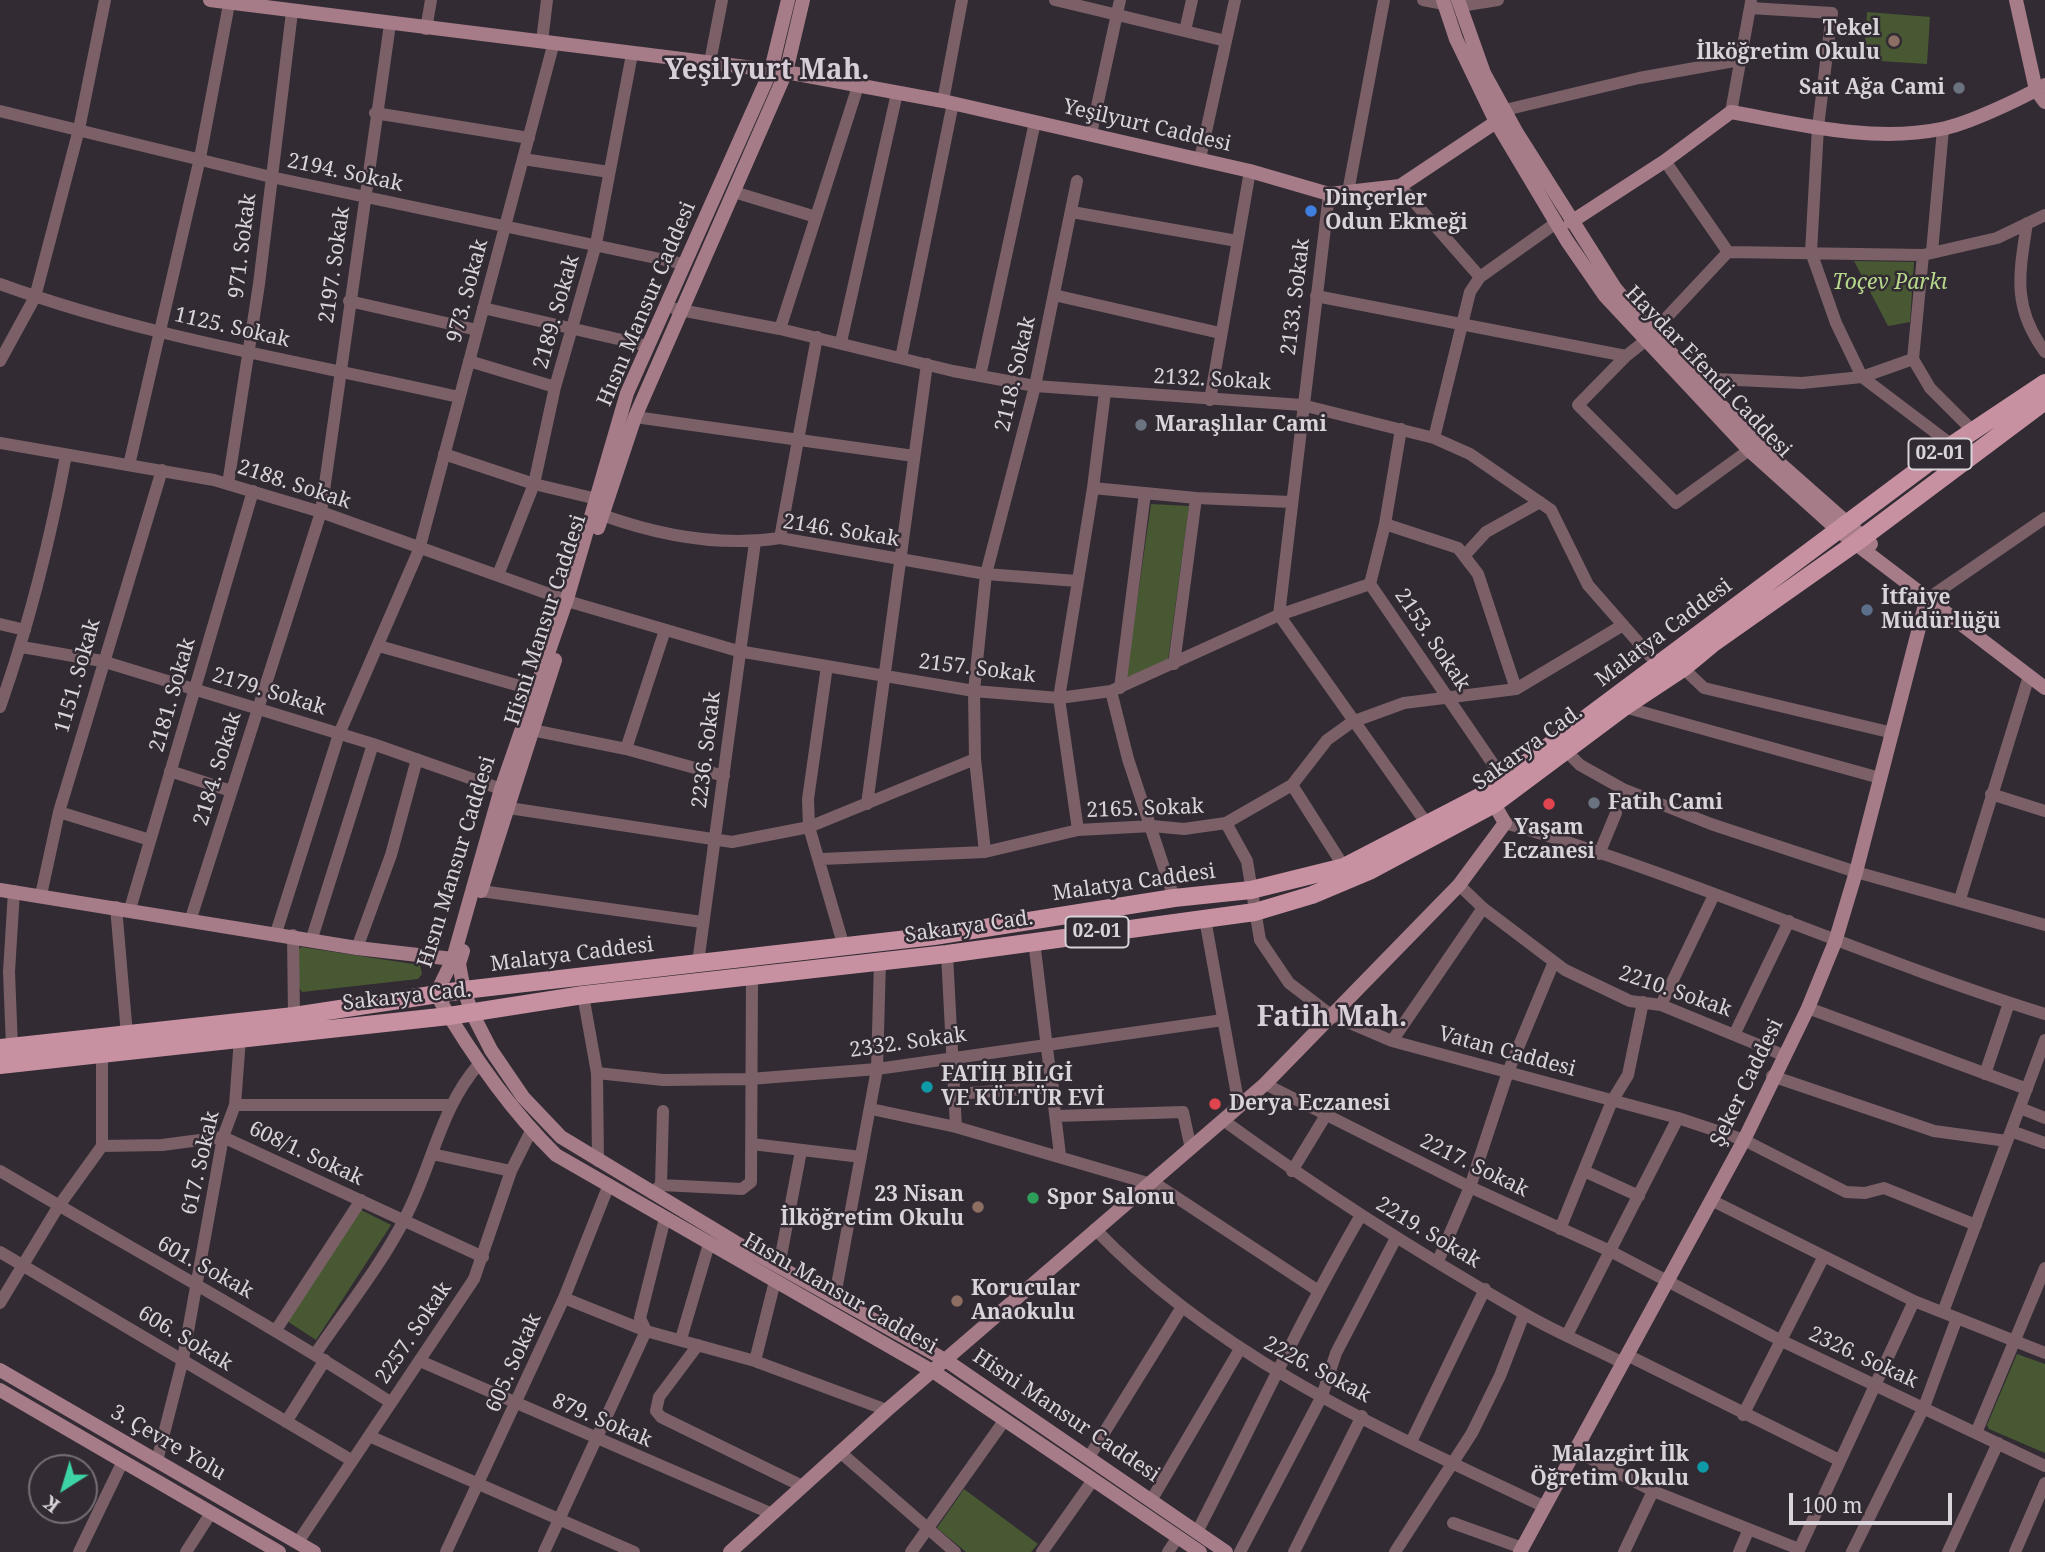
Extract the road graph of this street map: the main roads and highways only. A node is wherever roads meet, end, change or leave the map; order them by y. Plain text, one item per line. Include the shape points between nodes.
1 (210, 0) edge
2 (788, 0) edge
3 (803, 0) edge
4 (2016, 0) edge
5 (1451, 2) edge
6 (288, 8) edge
7 (778, 71) junction
8 (2042, 92) edge
9 (1500, 116) junction
10 (1564, 223) junction
11 (1648, 337) junction
12 (2045, 383) edge
13 (2045, 401) edge
14 (1843, 528) junction
15 (1858, 540) junction
16 (1932, 595) junction
17 (570, 601) junction
18 (2045, 676) edge
19 (2045, 688) edge
20 (1494, 804) junction
21 (7, 890) edge
22 (453, 959) junction
23 (464, 990) junction
24 (436, 994) junction
25 (472, 1013) junction
26 (449, 1016) junction
27 (6, 1048) edge
28 (0, 1065) edge
29 (777, 1273) junction
30 (947, 1361) junction
31 (0, 1370) edge
32 (934, 1372) junction
33 (0, 1390) edge
34 (1521, 1550) edge
35 (279, 1552) edge
36 (314, 1552) edge
37 (730, 1552) edge
38 (1200, 1552) edge
39 (1226, 1552) edge

1 - 6 main road, Yeşilyurt Caddesi
2 - 7 main road, Hısnı Mansur Caddesi
3 - 7 main road, Hisni Mansur Caddesi
4 - 8 main road
5 - 9 main road, Haydar Efendi Caddesi via 1468,66
6 - 7 main road, Yeşilyurt Caddesi
7 - 9 main road, Yeşilyurt Caddesi via 948,102 1250,171 1329,194 1400,186
7 - 17 main road, Hisni Mansur Caddesi via 734,192 635,417
7 - 17 main road, Hısnı Mansur Caddesi via 627,393
8 - 10 main road via 1943,129 1909,133 1818,127 1731,112 1665,161
9 - 10 main road, Haydar Efendi Caddesi
10 - 11 main road, Haydar Efendi Caddesi via 1605,296
11 - 14 main road, Haydar Efendi Caddesi
11 - 14 main road, Haydar Efendi Caddesi via 1749,450
12 - 14 main road, 02-01 via 1952,445
13 - 15 main road, Sakarya Cad. / 02-01
14 - 15 main road, Haydar Efendi Caddesi
14 - 23 main road, Malatya Caddesi via 1485,794 1344,867 1251,890 934,936
15 - 16 main road, Haydar Efendi Caddesi
15 - 20 main road, Sakarya Cad. / 02-01
16 - 18 main road, Haydar Efendi Caddesi
16 - 19 main road, Haydar Efendi Caddesi
16 - 34 main road, Şeker Caddesi via 1835,942 1808,1008 1744,1140
17 - 22 main road, Hısnı Mansur Caddesi via 501,789
17 - 23 main road, Hisni Mansur Caddesi via 459,964
20 - 25 main road, Sakarya Cad. / 02-01 via 1369,871 1255,912 947,954 583,995
20 - 30 main road via 1505,823 1458,885 1265,1084
21 - 22 main road via 357,948
22 - 24 main road, Hısnı Mansur Caddesi
23 - 24 main road, Malatya Caddesi
23 - 25 main road, Hisni Mansur Caddesi
24 - 26 main road, Hısnı Mansur Caddesi
24 - 27 main road, Malatya Caddesi via 294,1016
25 - 26 main road, Sakarya Cad. / 02-01
25 - 29 main road, Hisni Mansur Caddesi via 491,1050 542,1119 561,1137 657,1189
26 - 28 main road, Sakarya Cad. / 02-01
26 - 29 main road, Hısnı Mansur Caddesi via 531,1131 556,1155 709,1244
29 - 30 main road, Hisni Mansur Caddesi via 835,1296
29 - 32 main road, Hısnı Mansur Caddesi
30 - 32 main road
30 - 39 main road, Hisni Mansur Caddesi
31 - 36 main road, 3. Çevre Yolu
32 - 37 main road
32 - 38 main road, Hısnı Mansur Caddesi
33 - 35 main road, 3. Çevre Yolu

